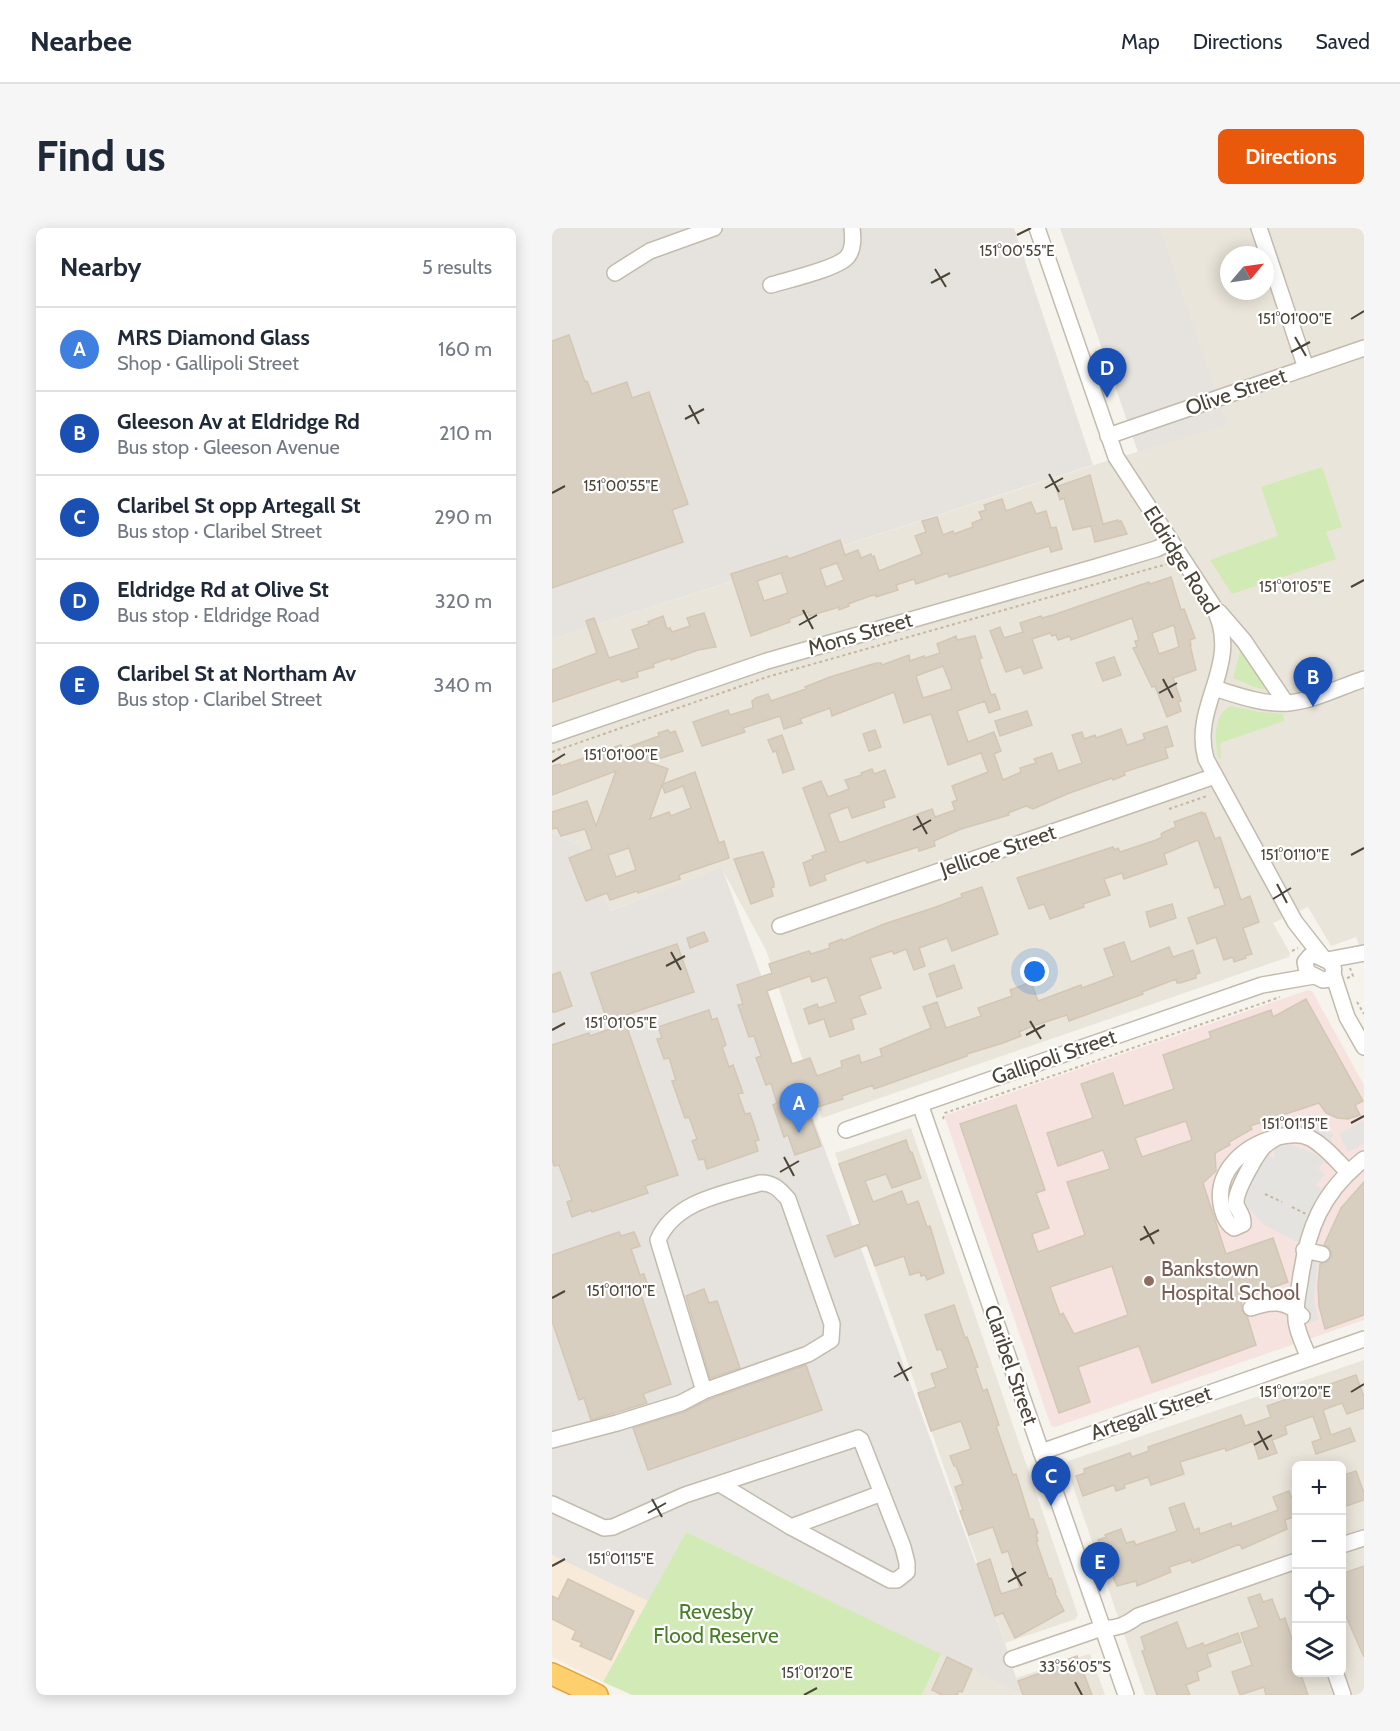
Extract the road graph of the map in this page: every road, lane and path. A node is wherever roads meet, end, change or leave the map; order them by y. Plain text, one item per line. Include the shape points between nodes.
1 (714, 228) edge
2 (852, 228) edge
3 (1037, 228) edge
4 (1258, 228) edge
5 (672, 235) edge
6 (615, 273) dead end
7 (771, 285) dead end
8 (1364, 348) edge
9 (1306, 368) junction
10 (1108, 436) junction
11 (1171, 542) junction
12 (1167, 564) dead end
13 (1212, 604) junction
14 (1364, 679) edge
15 (1214, 688) junction
16 (1286, 703) junction
17 (552, 735) edge
18 (552, 753) edge
19 (1215, 776) junction
20 (1207, 796) dead end
21 (1169, 809) dead end
22 (1295, 922) junction
23 (780, 926) dead end
24 (1364, 955) edge
25 (1307, 959) junction
26 (1335, 969) junction
27 (1315, 976) junction
28 (1262, 985) junction
29 (1288, 994) dead end
30 (1355, 998) dead end
31 (1364, 1014) edge
32 (1347, 1017) junction
33 (1364, 1047) edge
34 (920, 1104) junction
35 (943, 1119) dead end
36 (846, 1130) dead end
37 (1276, 1138) junction
38 (1364, 1159) edge
39 (1348, 1172) junction
40 (1265, 1194) dead end
41 (1282, 1202) dead end
42 (1292, 1207) dead end
43 (1309, 1215) dead end
44 (1304, 1250) junction
45 (1322, 1254) dead end
46 (1251, 1308) dead end
47 (1297, 1311) junction
48 (1364, 1339) edge
49 (1312, 1357) junction
50 (704, 1392) junction
51 (552, 1440) edge
52 (1041, 1452) junction
53 (720, 1484) junction
54 (882, 1493) junction
55 (552, 1504) edge
56 (791, 1527) junction
57 (1364, 1538) edge
58 (1346, 1543) edge
59 (1292, 1564) edge
60 (1102, 1628) junction
61 (1012, 1659) dead end
62 (552, 1674) edge
63 (1337, 1677) edge
64 (597, 1695) edge
65 (1126, 1695) edge
66 (1343, 1695) edge

1 - 5 street
2 - 7 street via 853,245 842,263
3 - 10 street, Eldridge Road
4 - 9 street
5 - 6 street
8 - 9 street, Olive Street
9 - 10 street, Olive Street
10 - 11 street, Eldridge Road via 1119,463
11 - 13 street, Eldridge Road
11 - 17 street, Mons Street via 767,661
12 - 18 path via 762,679
13 - 15 street, Eldridge Road via 1223,642
13 - 16 street via 1244,641
14 - 16 street
15 - 16 street via 1259,701
15 - 19 street, Eldridge Road via 1203,735 1204,751
19 - 22 street, Eldridge Road
19 - 23 street, Jellicoe Street
20 - 21 path
22 - 25 street, Eldridge Road
22 - 26 street, Eldridge Road
24 - 26 street
24 - 26 street
25 - 26 street via 1315,955
25 - 27 street, Eldridge Road via 1306,969
25 - 28 street, Gallipoli Street
26 - 27 street, Gallipoli Street via 1326,980
26 - 32 street, Eldridge Road
27 - 28 street, Gallipoli Street
27 - 32 street, Eldridge Road
28 - 34 street, Gallipoli Street
29 - 35 path, Gallipoli Street via 945,1113
30 - 31 path
32 - 33 street, Eldridge Road
34 - 36 street, Gallipoli Street
34 - 52 street, Claribel Street
37 - 37 street via 1258,1154 1236,1198 1242,1224 1234,1228 1222,1212 1220,1194 1229,1167 1252,1146
37 - 39 street via 1297,1134 1308,1138
38 - 39 street
39 - 44 street via 1315,1218
40 - 41 path
42 - 43 path
44 - 45 street
44 - 47 street
46 - 47 street via 1276,1302
47 - 49 street via 1296,1319
48 - 49 street, Artegall Street
49 - 52 street, Artegall Street
50 - 50 street via 658,1240 669,1221 680,1212 702,1201 768,1182 788,1199 830,1316 831,1340 808,1354
50 - 51 street via 617,1423
52 - 60 street, Claribel Street
53 - 54 street via 858,1438
53 - 55 street via 613,1527 604,1528
53 - 56 street
54 - 56 street
54 - 56 street via 907,1563 907,1572 897,1580 884,1577
57 - 58 street
59 - 60 street via 1138,1616 1118,1628
60 - 61 street
60 - 65 street, Claribel Street
62 - 64 highway
63 - 66 street

